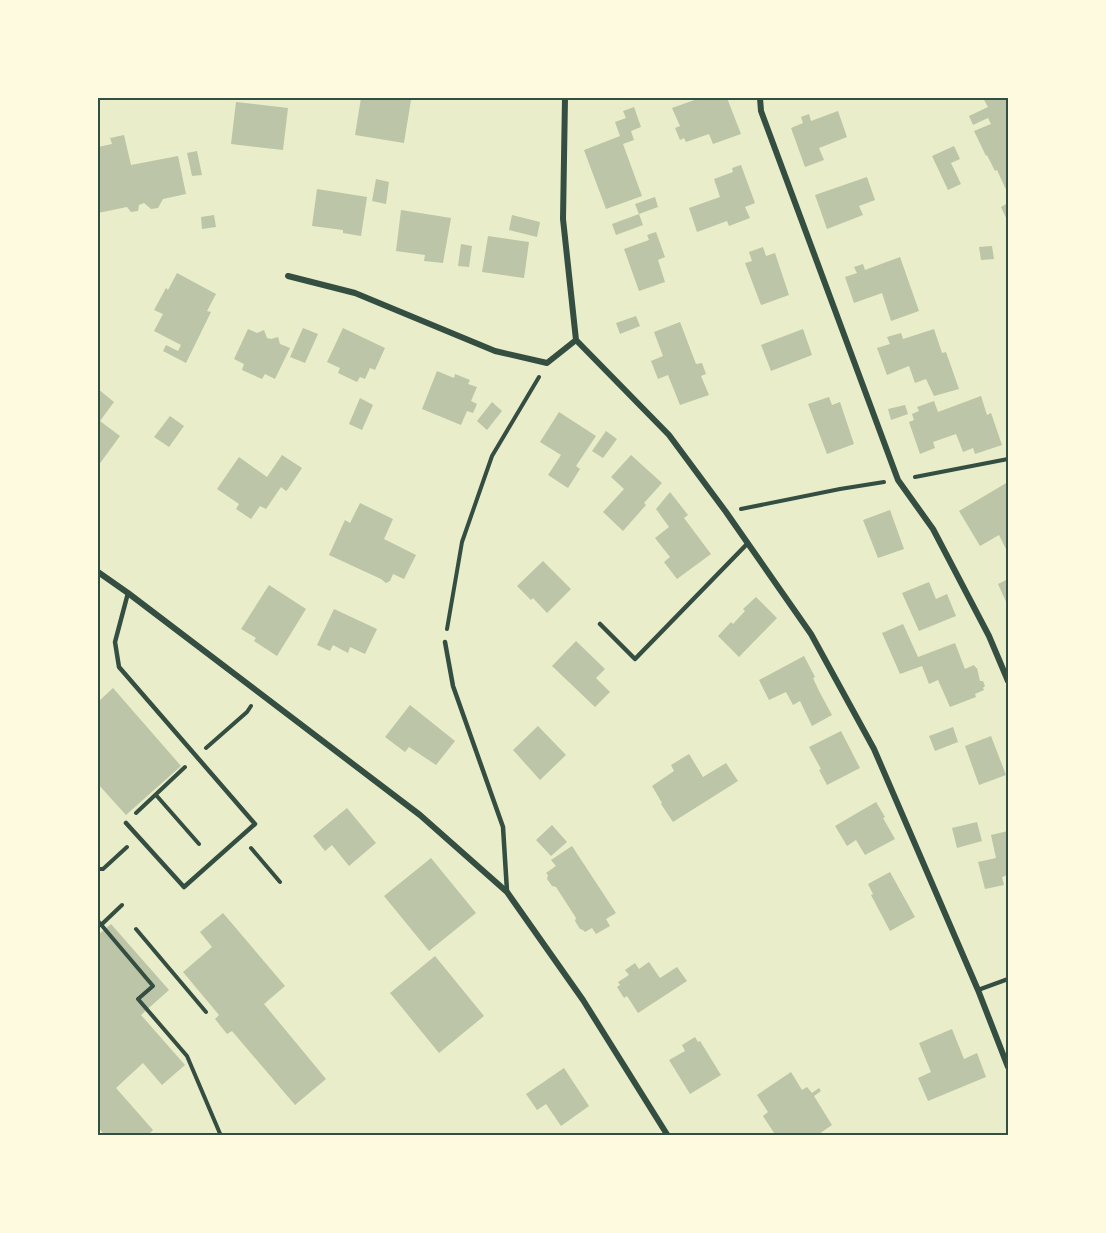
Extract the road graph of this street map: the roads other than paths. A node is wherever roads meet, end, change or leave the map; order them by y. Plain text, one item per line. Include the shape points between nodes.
1 (565, 98) edge
2 (760, 98) edge
3 (288, 276) dead end
4 (576, 340) junction
5 (748, 543) junction
6 (98, 572) edge
7 (128, 593) junction
8 (600, 624) dead end
9 (445, 642) road end
10 (1008, 681) edge
11 (126, 823) road end
12 (507, 892) junction
13 (1008, 979) edge
14 (978, 990) junction
15 (1008, 1067) edge
16 (668, 1136) edge

1 - 4 street via 563,219
2 - 10 street via 761,111 898,480 933,529
3 - 4 street via 355,293 495,351 547,363
4 - 5 street via 669,435
5 - 8 lane via 635,659
5 - 14 street via 811,634 874,749
6 - 7 street
7 - 11 lane via 115,642 119,668 255,824 184,887
7 - 12 street via 420,815
9 - 12 lane via 453,686 503,827
12 - 16 street via 583,1000
13 - 14 lane
14 - 15 street

